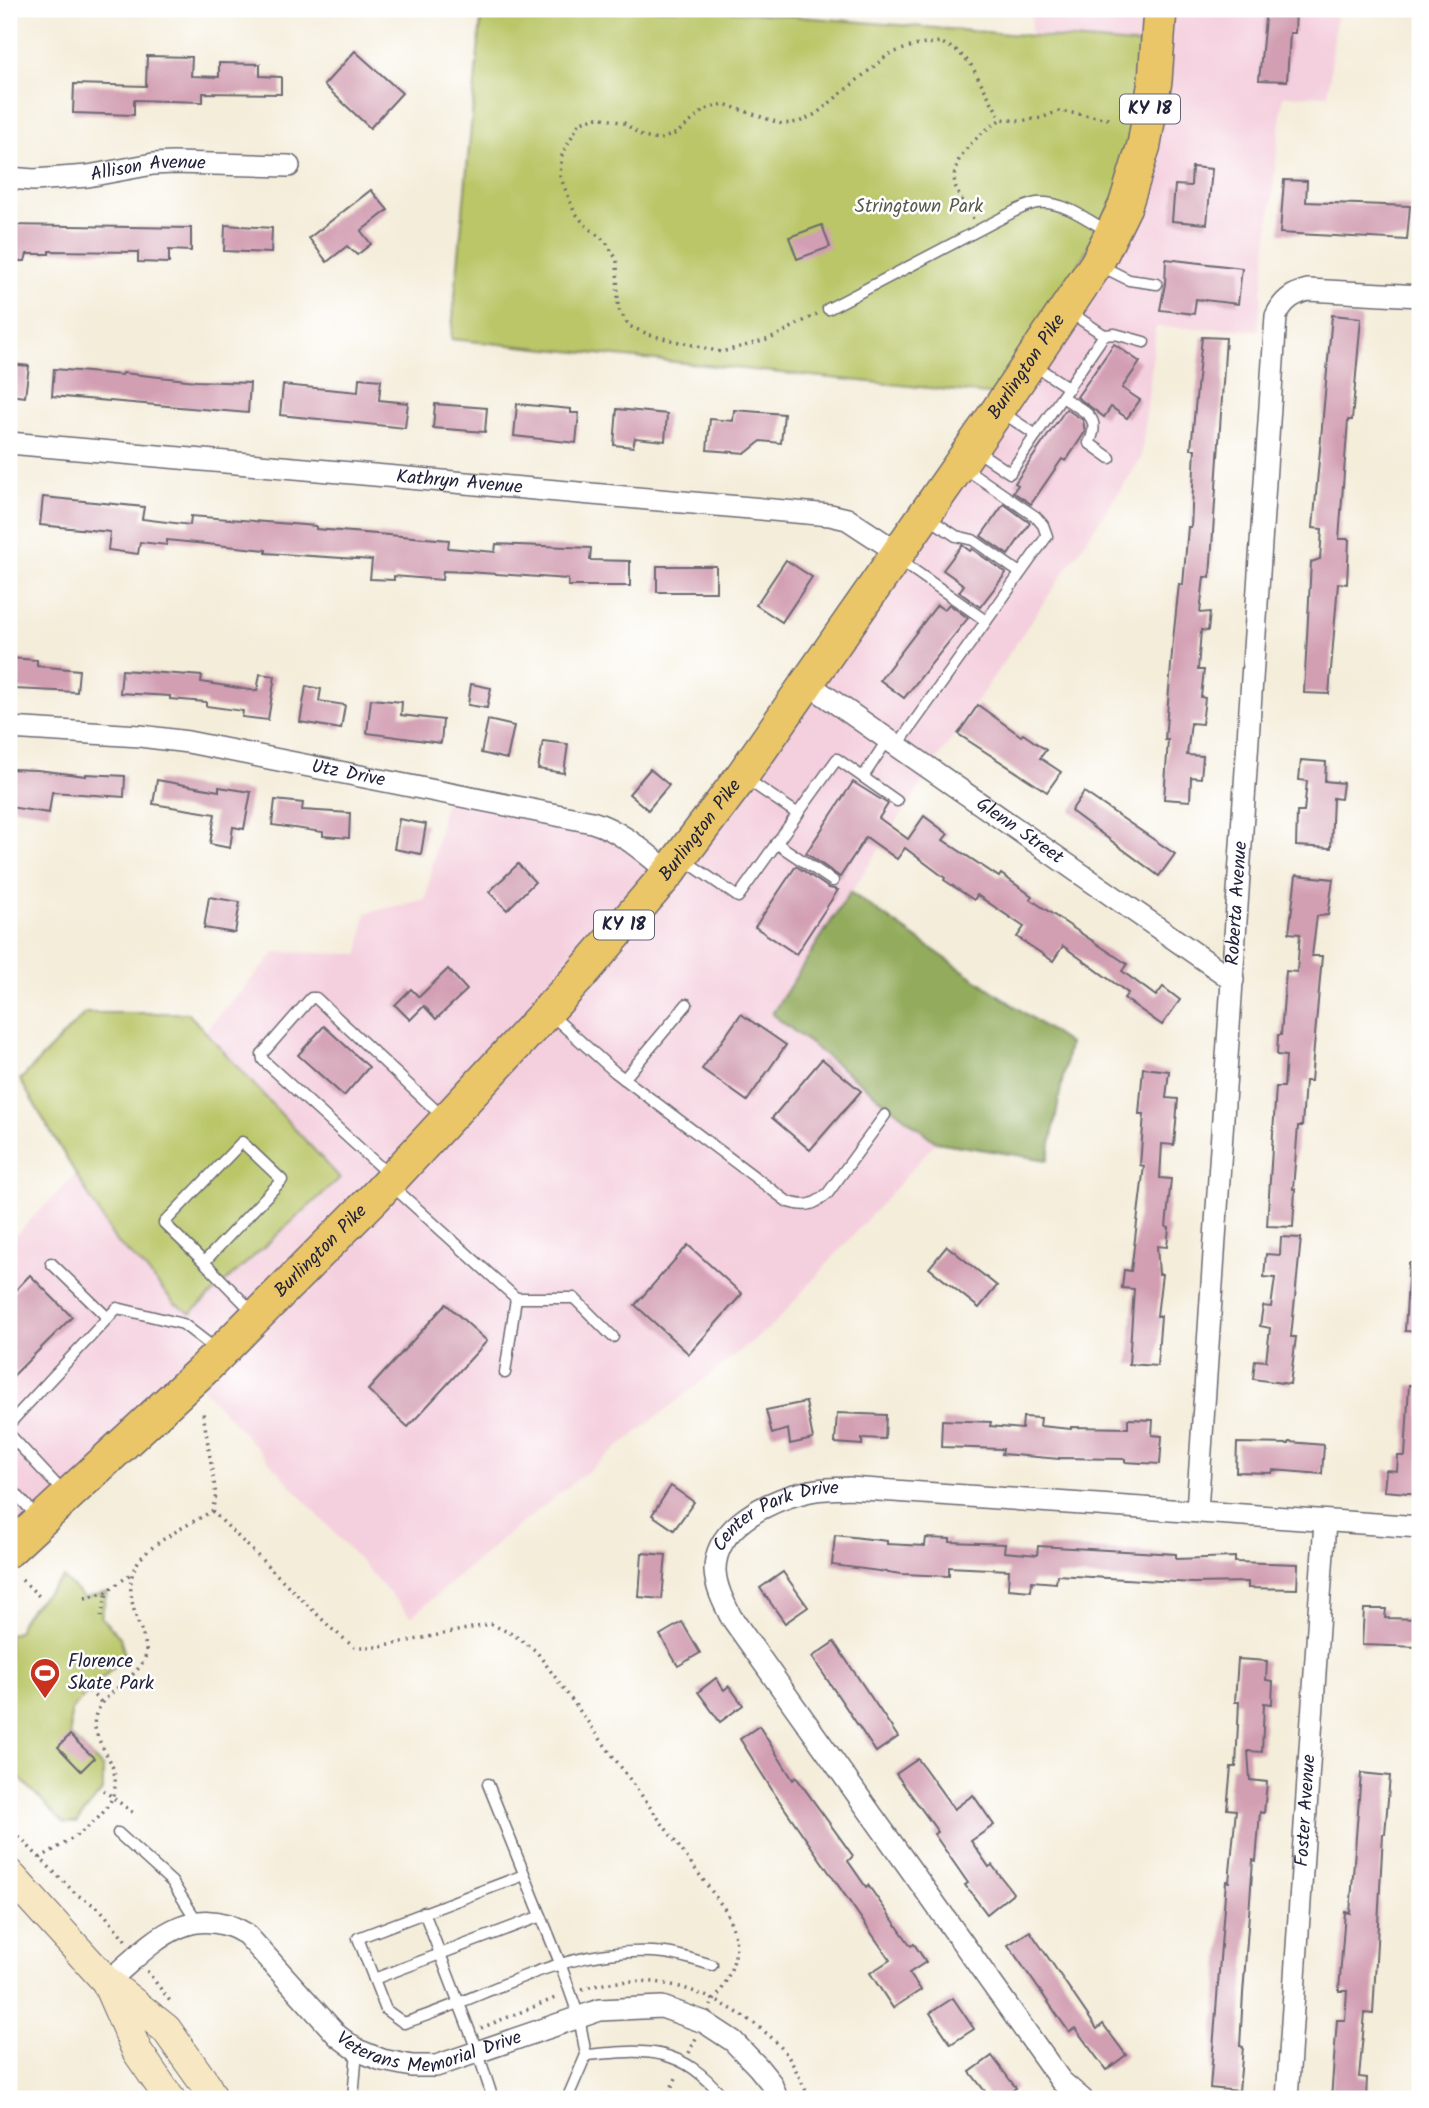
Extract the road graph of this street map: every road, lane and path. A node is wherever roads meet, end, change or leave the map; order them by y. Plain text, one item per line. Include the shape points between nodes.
1 (1160, 9) edge
2 (1001, 119) junction
3 (1110, 119) dead end
4 (289, 166) dead end
5 (9, 178) edge
6 (979, 229) junction
7 (1112, 234) junction
8 (1097, 263) junction
9 (1157, 285) dead end
10 (1420, 296) edge
11 (828, 309) joint
12 (1066, 310) junction
13 (1104, 335) junction
14 (1144, 342) dead end
15 (1030, 363) junction
16 (1066, 393) junction
17 (998, 410) junction
18 (1036, 435) junction
19 (9, 443) edge
20 (966, 456) junction
21 (1110, 458) dead end
22 (925, 516) junction
23 (897, 555) junction
24 (1020, 573) junction
25 (986, 621) junction
26 (807, 683) junction
27 (9, 728) edge
28 (893, 742) junction
29 (742, 776) junction
30 (863, 777) junction
31 (897, 801) dead end
32 (797, 814) junction
33 (776, 843) junction
34 (675, 865) junction
35 (833, 881) dead end
36 (1233, 980) junction
37 (687, 1004) dead end
38 (547, 1011) junction
39 (624, 1079) junction
40 (886, 1115) dead end
41 (446, 1120) junction
42 (390, 1180) junction
43 (204, 1262) junction
44 (51, 1263) dead end
45 (516, 1298) junction
46 (257, 1316) junction
47 (108, 1318) junction
48 (613, 1337) dead end
49 (221, 1353) junction
50 (505, 1373) dead end
51 (203, 1413) dead end
52 (9, 1424) edge
53 (9, 1434) edge
54 (9, 1486) edge
55 (67, 1496) junction
56 (212, 1511) junction
57 (1196, 1511) junction
58 (41, 1521) junction
59 (1325, 1521) junction
60 (1420, 1527) edge
61 (9, 1550) edge
62 (133, 1572) junction
63 (22, 1580) dead end
64 (107, 1592) junction
65 (85, 1598) dead end
66 (42, 1599) dead end
67 (101, 1617) dead end
68 (89, 1691) dead end
69 (103, 1704) junction
70 (488, 1784) dead end
71 (103, 1790) dead end
72 (113, 1797) junction
73 (136, 1815) dead end
74 (9, 1826) edge
75 (118, 1833) dead end
76 (40, 1858) junction
77 (524, 1875) junction
78 (11, 1880) edge
79 (424, 1912) junction
80 (541, 1916) junction
81 (198, 1921) junction
82 (122, 1934) dead end
83 (440, 1955) junction
84 (560, 1963) junction
85 (712, 1965) dead end
86 (374, 1979) junction
87 (107, 1982) junction
88 (714, 1998) junction
89 (458, 2002) junction
90 (579, 2017) junction
91 (704, 2022) junction
92 (357, 2049) junction
93 (478, 2053) junction
94 (586, 2055) junction
95 (684, 2063) junction
96 (170, 2099) edge
97 (213, 2099) edge
98 (353, 2099) edge
99 (493, 2099) edge
100 (566, 2099) edge
101 (666, 2099) edge
102 (725, 2099) edge
103 (777, 2099) edge
104 (810, 2099) edge
105 (1082, 2099) edge
106 (1287, 2099) edge

1 - 7 main road, Burlington Pike / KY 18 via 1155,81 1143,145
2 - 3 path via 1020,121 1059,111
2 - 6 path via 982,132 956,164 955,184
2 - 11 path via 970,63 940,42 889,54 816,114 800,121 782,124 724,104 706,109 677,133 658,140 598,117 580,122 562,154 560,176 574,211 606,242 617,260 618,308 629,326 721,352 769,340
4 - 5 street, Allison Avenue via 163,163 88,176
6 - 7 lane via 1038,203 1079,214
6 - 11 lane
7 - 8 main road, Burlington Pike / KY 18
8 - 9 lane via 1121,277
8 - 12 main road, Burlington Pike / KY 18
10 - 36 street, Roberta Avenue via 1308,290 1288,298 1276,316
12 - 13 lane
12 - 15 main road, Burlington Pike / KY 18
13 - 14 lane
13 - 16 lane
15 - 16 lane
15 - 17 main road, Burlington Pike / KY 18
16 - 18 lane
16 - 21 lane via 1094,422 1096,430 1089,443
17 - 18 lane
17 - 20 main road, Burlington Pike / KY 18
18 - 20 lane via 1010,473
19 - 23 street, Kathryn Avenue via 830,515 847,519
20 - 22 main road, Burlington Pike / KY 18
20 - 24 lane via 1044,526 1046,536
22 - 23 main road, Burlington Pike / KY 18
22 - 24 lane via 956,536 973,540
23 - 25 lane
23 - 26 main road, Burlington Pike / KY 18
24 - 25 lane
25 - 28 lane
26 - 28 street, Glenn Street
26 - 29 main road, Burlington Pike / KY 18
27 - 34 street, Utz Drive via 188,742 592,821
28 - 30 lane
28 - 36 street, Glenn Street
29 - 32 lane
29 - 34 main road, Burlington Pike / KY 18
30 - 31 lane
30 - 32 lane via 837,759
32 - 33 lane
33 - 34 lane via 738,897
33 - 35 lane
34 - 38 main road, Burlington Pike / KY 18
36 - 57 street, Roberta Avenue
37 - 39 lane
38 - 39 lane
38 - 41 main road, Burlington Pike / KY 18
39 - 40 lane via 788,1202 804,1207 828,1194
41 - 42 main road, Burlington Pike / KY 18
41 - 42 lane via 311,998 262,1054 263,1060
42 - 45 lane
42 - 46 main road, Burlington Pike / KY 18
43 - 43 lane via 282,1180 242,1142 164,1223
43 - 46 lane
44 - 47 lane
45 - 48 lane via 574,1298
45 - 50 lane
46 - 49 main road, Burlington Pike / KY 18
47 - 49 lane via 117,1308 183,1324
47 - 52 lane
49 - 55 main road, Burlington Pike / KY 18
51 - 56 path via 216,1495
53 - 55 lane
54 - 58 lane
55 - 58 main road, Burlington Pike / KY 18
56 - 62 path via 149,1550
56 - 88 path via 354,1647 380,1647 491,1624 536,1651 726,1911 737,1946 722,1990
57 - 59 street, Center Park Drive
57 - 105 street, Center Park Drive via 821,1489 783,1498 744,1520 724,1543 716,1565 720,1594 731,1617 1061,2081
58 - 61 main road, Burlington Pike / KY 18
59 - 60 street, Center Park Drive
59 - 106 street, Foster Avenue
62 - 64 path
62 - 69 path via 131,1598 146,1645 144,1660
63 - 66 path
64 - 65 path
64 - 67 path
68 - 69 path
69 - 72 path via 95,1717 96,1731 117,1779
70 - 77 lane
71 - 72 path
72 - 73 path
72 - 76 path via 83,1832
74 - 76 path
75 - 81 lane via 172,1882
76 - 82 path
77 - 79 lane
77 - 80 lane
78 - 87 street
79 - 83 lane
79 - 86 lane via 358,1938
80 - 83 lane
80 - 84 lane
81 - 87 street via 169,1931
81 - 92 street, Veterans Memorial Drive via 223,1923 246,1934 330,2028
83 - 86 lane
83 - 89 lane
84 - 85 lane via 594,1954 667,1953
84 - 89 lane
84 - 90 lane
86 - 89 lane via 386,2010 400,2022
87 - 96 street via 137,2051
87 - 97 street via 166,2029
88 - 91 path
88 - 104 path via 755,2024 784,2050
89 - 93 lane
90 - 91 street, Veterans Memorial Drive via 600,2010 654,2007
90 - 93 street, Veterans Memorial Drive
90 - 94 lane
91 - 95 path
91 - 103 street, Veterans Memorial Drive via 746,2053 771,2083
92 - 93 street, Veterans Memorial Drive via 412,2066 436,2066
92 - 98 lane
93 - 99 lane
94 - 95 lane via 652,2052
94 - 100 lane
95 - 101 path
95 - 102 lane via 706,2076

